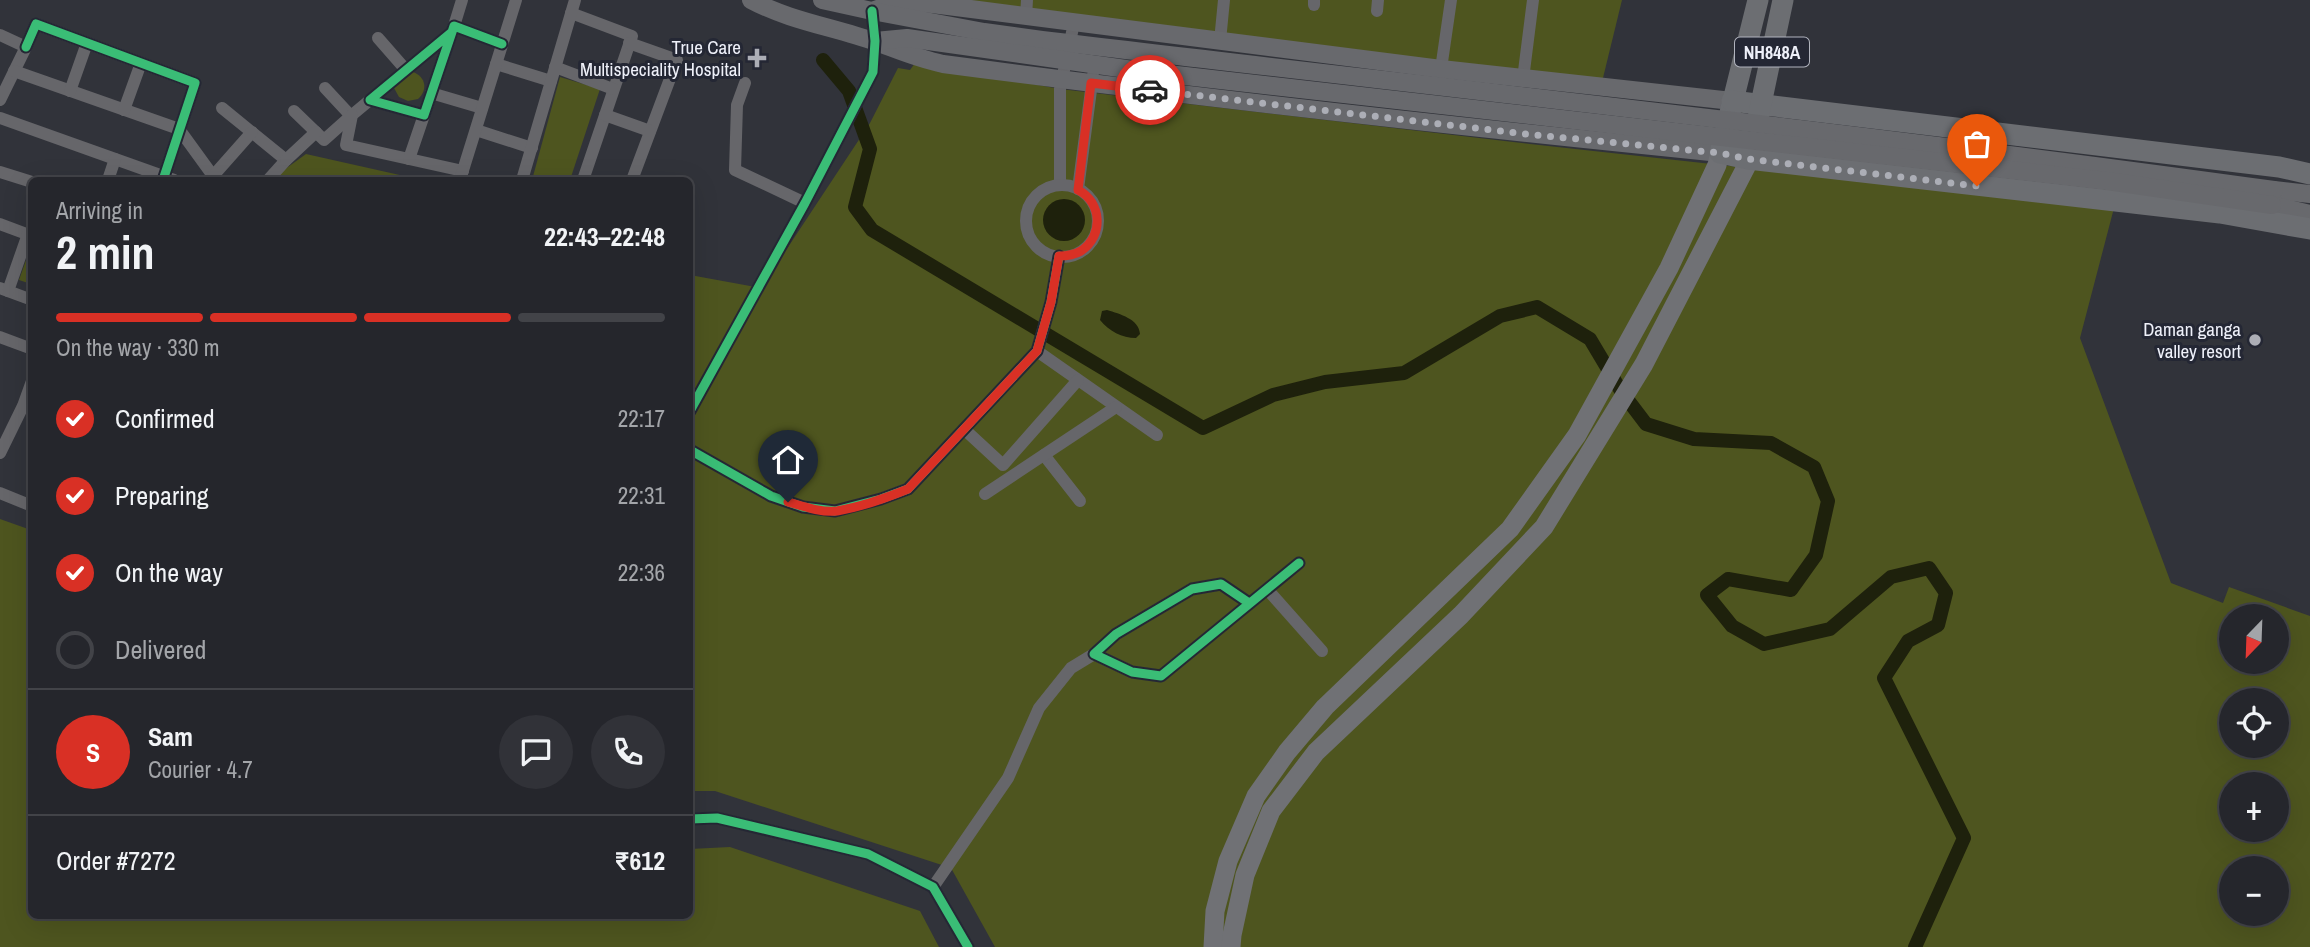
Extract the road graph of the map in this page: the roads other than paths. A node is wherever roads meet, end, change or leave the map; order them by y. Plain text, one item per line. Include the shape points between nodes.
1 (462, 0) edge
2 (516, 0) edge
3 (751, 0) edge
4 (822, 0) edge
5 (1224, 0) edge
6 (1451, 0) edge
7 (1533, 0) edge
8 (1758, 0) edge
9 (1783, 0) edge
10 (933, 2) edge
11 (573, 6) edge
12 (996, 6) edge
13 (1027, 9) edge
14 (872, 11) junction
15 (1074, 23) junction
16 (1101, 26) junction
17 (453, 29) junction
18 (0, 35) edge
19 (378, 38) dead end
20 (875, 41) junction
21 (1220, 41) junction
22 (88, 43) junction
23 (629, 43) junction
24 (502, 44) junction
25 (26, 47) junction
26 (141, 63) junction
27 (496, 64) junction
28 (555, 67) junction
29 (1441, 69) junction
30 (407, 70) junction
31 (15, 71) junction
32 (1062, 79) junction
33 (1523, 79) junction
34 (551, 81) junction
35 (746, 83) dead end
36 (1091, 83) junction
37 (325, 89) dead end
38 (613, 89) junction
39 (70, 91) junction
40 (431, 93) junction
41 (0, 100) edge
42 (370, 100) junction
43 (1732, 101) junction
44 (1760, 104) junction
45 (222, 108) dead end
46 (482, 108) junction
47 (124, 110) junction
48 (294, 111) dead end
49 (351, 115) junction
50 (424, 115) junction
51 (605, 115) junction
52 (0, 118) edge
53 (179, 129) junction
54 (476, 130) junction
55 (650, 131) junction
56 (252, 132) junction
57 (316, 132) junction
58 (531, 148) junction
59 (1720, 153) junction
60 (115, 159) junction
61 (409, 159) junction
62 (1748, 159) junction
63 (286, 160) junction
64 (2310, 174) edge
65 (462, 176) edge
66 (1, 177) edge
67 (109, 177) edge
68 (162, 177) edge
69 (167, 177) edge
70 (214, 177) edge
71 (216, 177) edge
72 (271, 177) edge
73 (523, 177) edge
74 (584, 177) edge
75 (633, 177) edge
76 (28, 181) edge
77 (1060, 185) junction
78 (1078, 190) junction
79 (2310, 194) edge
80 (2273, 197) junction
81 (805, 203) junction
82 (2310, 214) edge
83 (0, 224) edge
84 (2310, 229) edge
85 (28, 234) edge
86 (28, 239) edge
87 (1059, 256) junction
88 (4, 290) edge
89 (28, 299) edge
90 (0, 337) edge
91 (28, 348) edge
92 (1037, 351) junction
93 (1078, 380) junction
94 (28, 393) edge
95 (693, 406) edge
96 (1116, 407) junction
97 (964, 429) junction
98 (1157, 435) dead end
99 (693, 452) edge
100 (0, 453) edge
101 (1044, 455) junction
102 (1003, 465) junction
103 (1014, 475) junction
104 (0, 493) edge
105 (985, 494) dead end
106 (1080, 501) dead end
107 (28, 504) edge
108 (1299, 563) dead end
109 (1267, 589) junction
110 (1249, 603) junction
111 (1322, 651) dead end
112 (1094, 654) junction
113 (693, 819) edge
114 (933, 887) junction
115 (968, 947) edge
116 (1213, 947) edge
117 (1231, 947) edge

1 - 17 street
2 - 24 street
3 - 20 main road
4 - 14 main road
5 - 21 street
6 - 29 street
7 - 33 street
8 - 43 highway, NH848A
9 - 44 highway, NH848A
10 - 12 main road
10 - 14 main road via 897,2
11 - 23 street via 632,36
11 - 28 street
12 - 13 main road
13 - 15 main road
14 - 20 street
14 - 80 main road, bridge via 1042,40 1537,96
15 - 16 main road
15 - 32 street
16 - 21 main road
16 - 36 street
17 - 24 street
17 - 30 street
17 - 40 street
18 - 25 street
19 - 30 street
20 - 32 main road via 920,60
20 - 80 main road, bridge via 907,38 1133,70
20 - 81 street via 873,72
21 - 29 main road
22 - 25 street via 37,24
22 - 26 street
22 - 39 street
23 - 38 street
23 - 55 street via 677,60
24 - 27 street
25 - 31 street
26 - 47 street
26 - 53 street via 195,83
27 - 34 street
27 - 46 street
28 - 34 street
28 - 38 street
29 - 33 main road
30 - 42 street
31 - 39 street
31 - 41 street
32 - 36 main road
32 - 77 street
33 - 43 main road
34 - 58 street
35 - 81 street via 737,105 735,170
36 - 59 main road
36 - 78 street
37 - 49 street
38 - 51 street
39 - 47 street
40 - 46 street
40 - 50 street
42 - 49 street
42 - 50 street
43 - 44 highway
43 - 59 highway
44 - 62 highway
44 - 64 highway
45 - 56 street
46 - 54 street
47 - 53 street
48 - 57 street
49 - 57 street via 324,140
49 - 61 street via 346,145
50 - 61 street
51 - 55 street
51 - 74 street
52 - 60 street
53 - 69 street
53 - 70 street
54 - 58 street
54 - 65 street
55 - 75 street
56 - 63 street
56 - 71 street
57 - 63 street
58 - 73 street
59 - 62 highway
59 - 116 main road via 1669,268 1595,403 1510,529 1325,707 1256,796 1228,861 1215,911
60 - 67 street
60 - 68 street
61 - 65 street
62 - 84 highway via 2220,213
62 - 117 main road via 1644,364 1544,527 1461,615 1316,752 1271,811 1245,876
63 - 72 street
66 - 76 street
77 - 78 street
77 - 87 street via 1038,194 1026,215 1026,227 1038,248
78 - 87 street via 1096,211 1096,233 1081,251
79 - 80 main road
80 - 82 main road
81 - 95 street
83 - 85 street
86 - 88 street
87 - 92 street
88 - 89 street
90 - 91 street
92 - 93 street
92 - 97 street
93 - 96 street
93 - 102 street
94 - 100 street
96 - 98 street
96 - 101 street
97 - 99 street via 908,489 835,512 771,496
97 - 102 street
101 - 103 street
101 - 106 street
102 - 103 street
103 - 105 street
104 - 107 street
108 - 109 street
109 - 110 street
109 - 111 street
110 - 112 street via 1221,584 1192,589 1116,634
110 - 112 street via 1161,676 1132,672
112 - 114 street via 1071,668 1039,708 1008,778
113 - 114 street via 717,818 868,854
114 - 115 street

